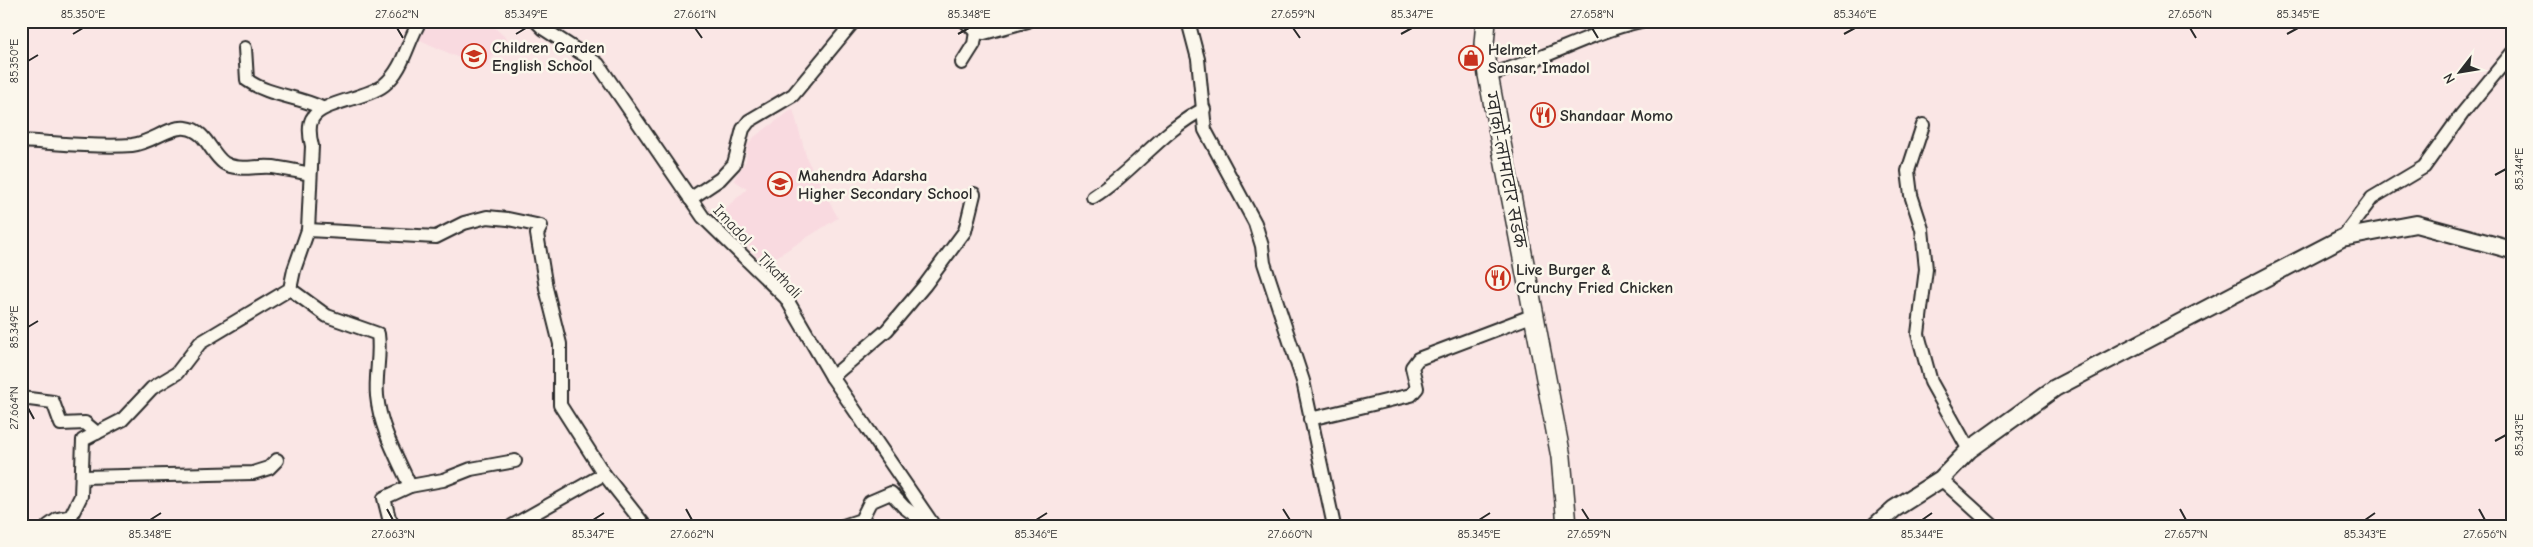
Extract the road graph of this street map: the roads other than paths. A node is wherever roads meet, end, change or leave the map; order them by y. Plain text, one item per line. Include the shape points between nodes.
1 (420, 21) edge
2 (536, 21) edge
3 (854, 21) edge
4 (965, 21) edge
5 (1028, 21) edge
6 (1188, 21) edge
7 (1486, 21) edge
8 (1641, 21) edge
9 (976, 32) junction
10 (245, 48) dead end
11 (2512, 53) edge
12 (962, 63) dead end
13 (1488, 76) junction
14 (322, 108) junction
15 (1204, 109) junction
16 (1922, 125) dead end
17 (21, 142) edge
18 (310, 174) junction
19 (974, 194) dead end
20 (1093, 197) dead end
21 (690, 199) junction
22 (308, 230) junction
23 (2342, 238) junction
24 (2512, 250) edge
25 (290, 289) junction
26 (1534, 315) junction
27 (832, 377) junction
28 (21, 398) edge
29 (1310, 419) junction
30 (97, 433) junction
31 (1969, 450) junction
32 (277, 460) dead end
33 (515, 461) dead end
34 (604, 474) junction
35 (82, 477) junction
36 (1941, 479) junction
37 (410, 486) junction
38 (48, 526) edge
39 (394, 526) edge
40 (512, 526) edge
41 (645, 526) edge
42 (843, 526) edge
43 (929, 526) edge
44 (934, 526) edge
45 (1334, 526) edge
46 (1567, 526) edge
47 (1875, 526) edge
48 (1993, 526) edge

1 - 14 street via 403,60 384,85 367,94
2 - 21 street, Imadol - Tikathali via 598,64
3 - 21 street via 793,94 749,121 743,129 734,164 720,179
4 - 9 street
5 - 9 street via 984,33
6 - 15 street via 1198,59
7 - 13 main road, ग्वार्को-लामाटार सडक via 1484,44
8 - 13 street via 1609,28 1516,68
9 - 12 street via 974,44
10 - 14 street via 247,80 258,88 308,101
11 - 23 street via 2424,167 2372,198
13 - 26 main road, ग्वार्को-लामाटार सडक
14 - 18 street via 312,119
15 - 20 street via 1187,118
15 - 29 street via 1205,130 1255,223 1264,264 1303,381
16 - 31 street via 1908,171 1910,195 1922,229 1926,269 1918,334 1931,382
17 - 18 street via 132,145 147,143 161,134 185,127 198,132 223,162 232,167 273,167
18 - 22 street
19 - 27 street via 965,231 925,285 887,330
21 - 27 street, Imadol - Tikathali via 703,217 786,298
22 - 25 street
22 - 34 street via 436,237 464,223 487,217 541,226 537,234 560,344 560,405
23 - 24 street via 2416,224
23 - 31 street via 2055,388
25 - 30 street via 200,343 177,373 152,388 122,420
25 - 37 street via 327,316 378,334 376,394 380,419
26 - 29 street via 1418,359 1412,367 1418,388 1411,395
26 - 46 main road, ग्वार्को-लामाटार सडक via 1561,456
27 - 44 street, Imadol - Tikathali
28 - 30 street via 53,402 61,424 85,423
29 - 45 street
30 - 35 street via 83,440
31 - 36 street
32 - 35 street via 269,468 253,473
33 - 37 street
34 - 40 street
34 - 41 street
35 - 38 street via 80,496 71,516
36 - 47 street via 1894,509
36 - 48 street
37 - 39 street via 384,498
42 - 43 street via 861,520 870,502 891,493

